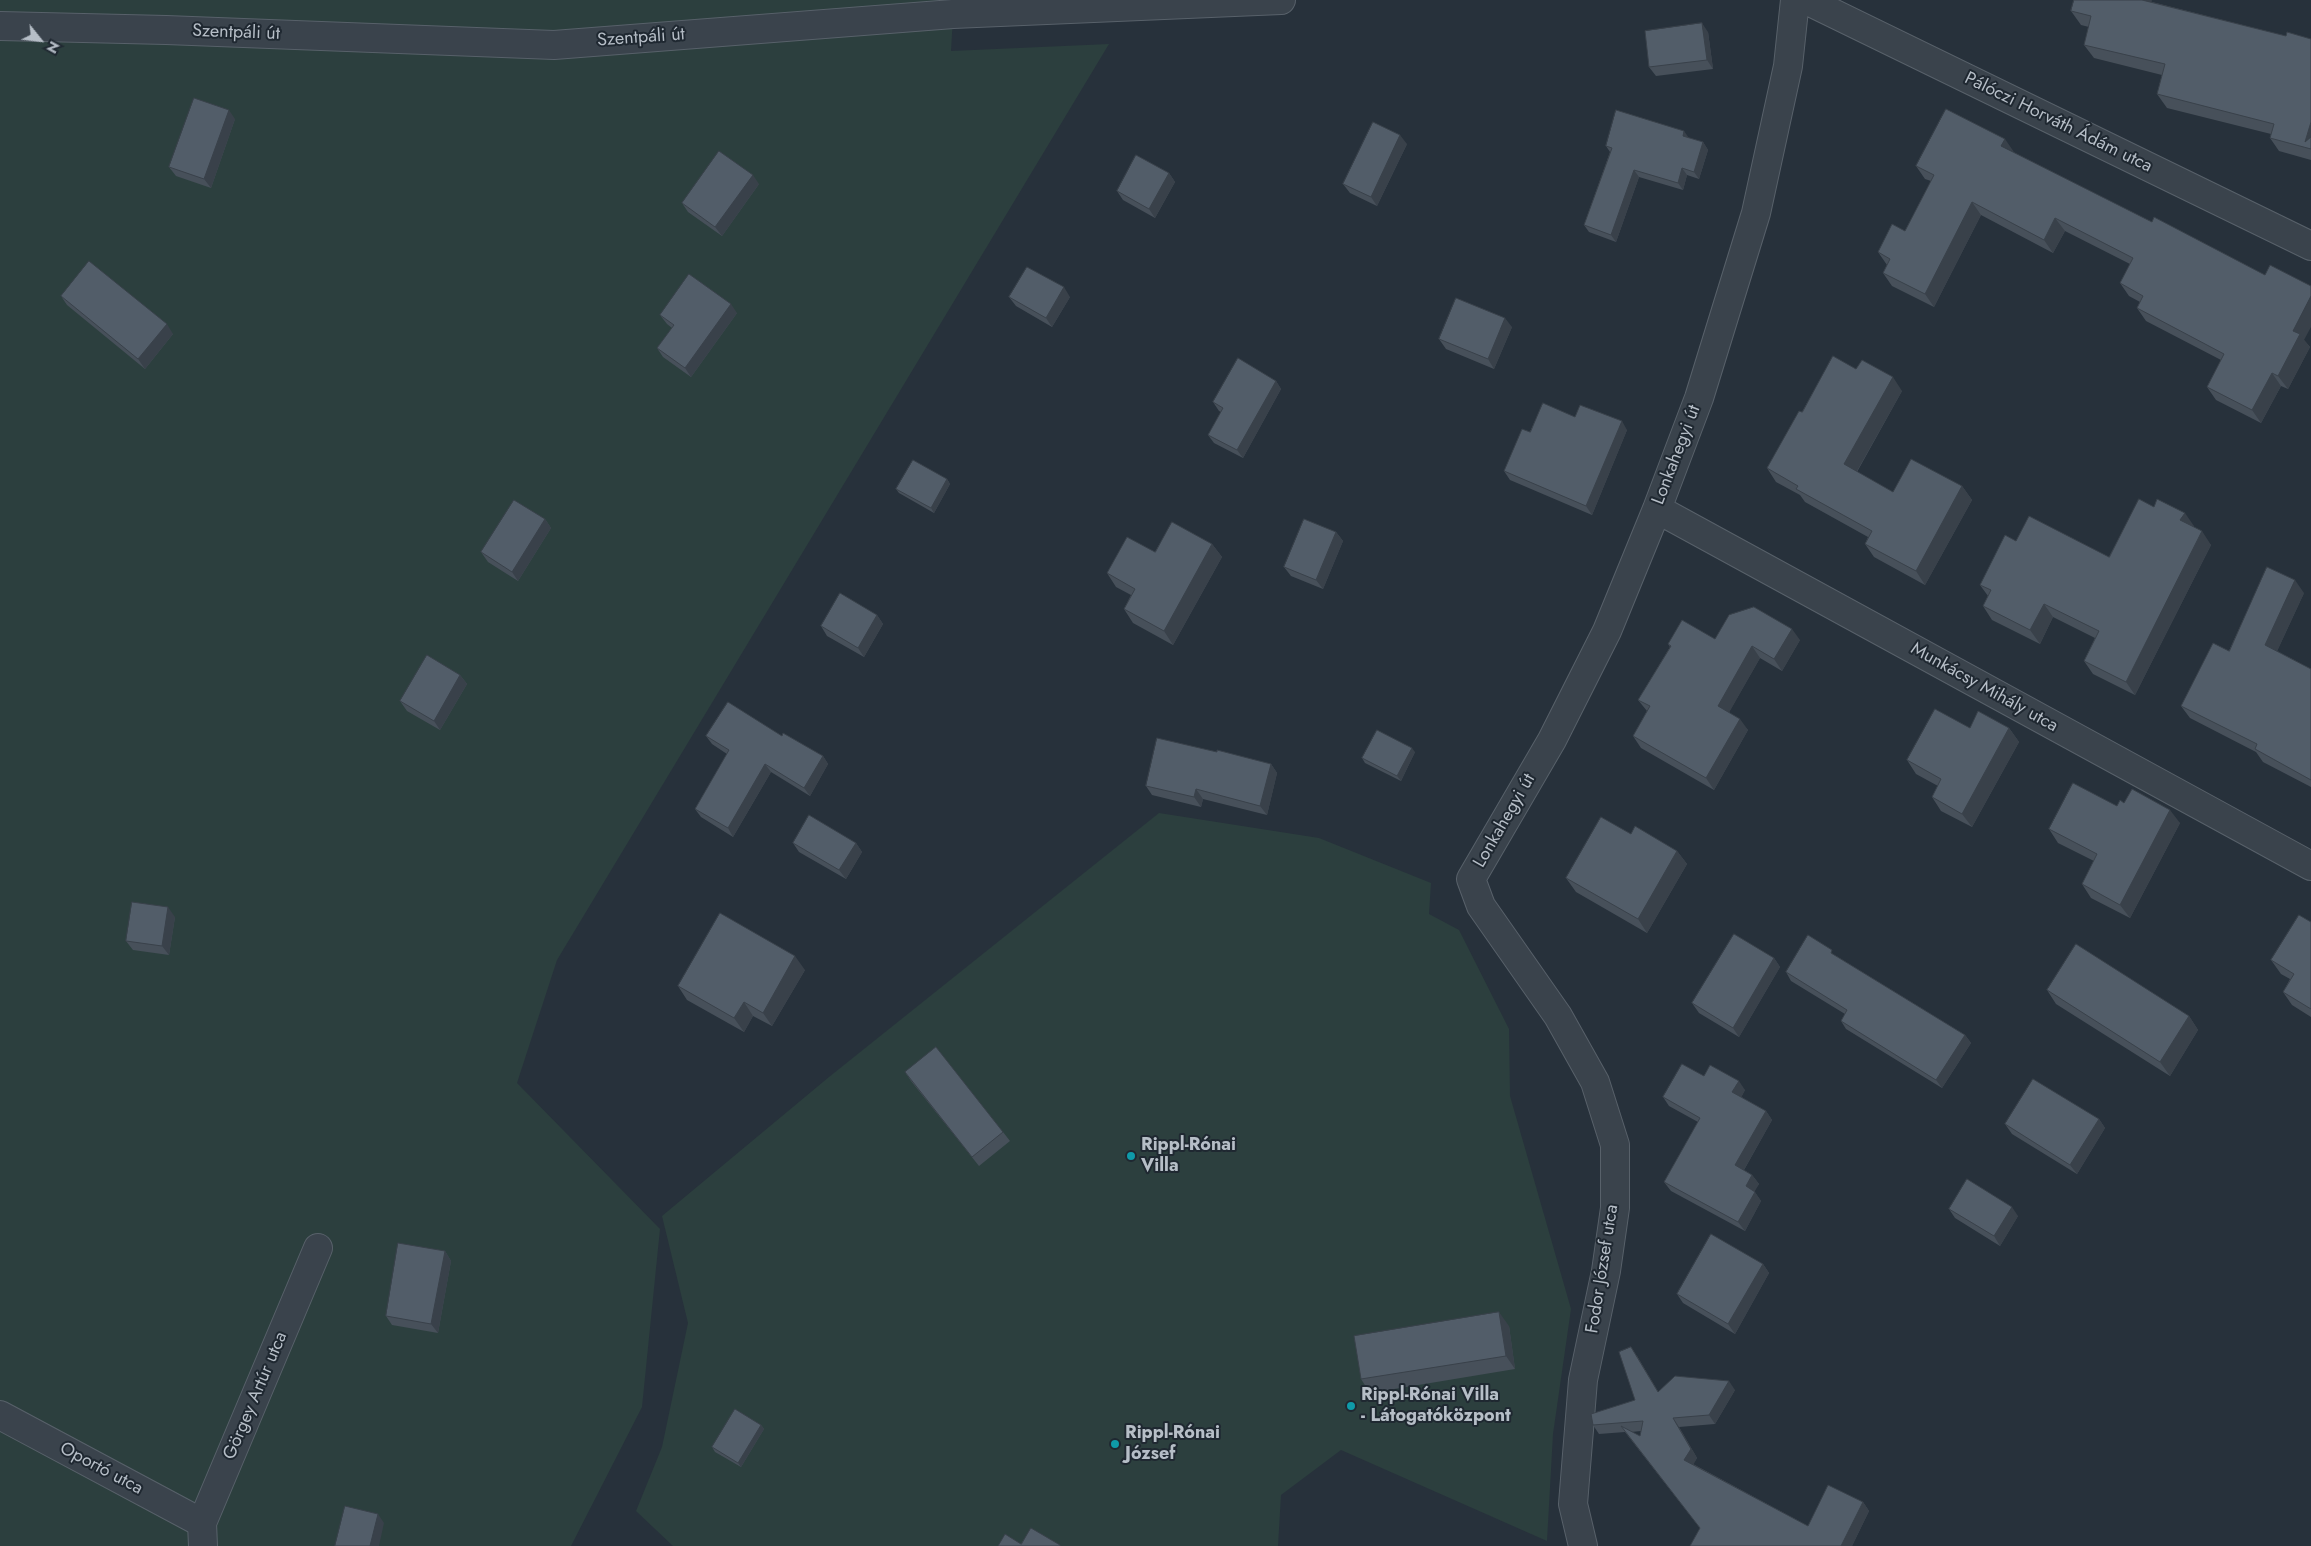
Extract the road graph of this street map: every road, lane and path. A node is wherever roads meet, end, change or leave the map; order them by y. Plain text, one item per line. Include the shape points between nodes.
1 (1281, 0) edge
2 (1795, 0) edge
3 (1806, 0) edge
4 (980, 7) edge
5 (0, 26) edge
6 (2311, 246) edge
7 (1657, 509) junction
8 (2311, 866) edge
9 (1471, 878) joint
10 (318, 1248) dead end
11 (0, 1415) edge
12 (203, 1535) edge
13 (1583, 1546) edge

1 - 4 street, Szentpáli út
2 - 7 street, Lonkahegyi út via 1788,66 1756,213 1699,398
3 - 6 street, Pálóczi Horváth Ádám utca
4 - 5 street, Szentpáli út via 554,45
7 - 8 street, Munkácsy Mihály utca
7 - 9 street, Lonkahegyi út via 1598,648 1552,740
9 - 13 street, Fodor József utca via 1481,906 1558,1016 1595,1082 1614,1146 1615,1208 1606,1271 1583,1380 1573,1504
10 - 12 street, Görgey Artúr utca
11 - 12 street, Oportó utca

